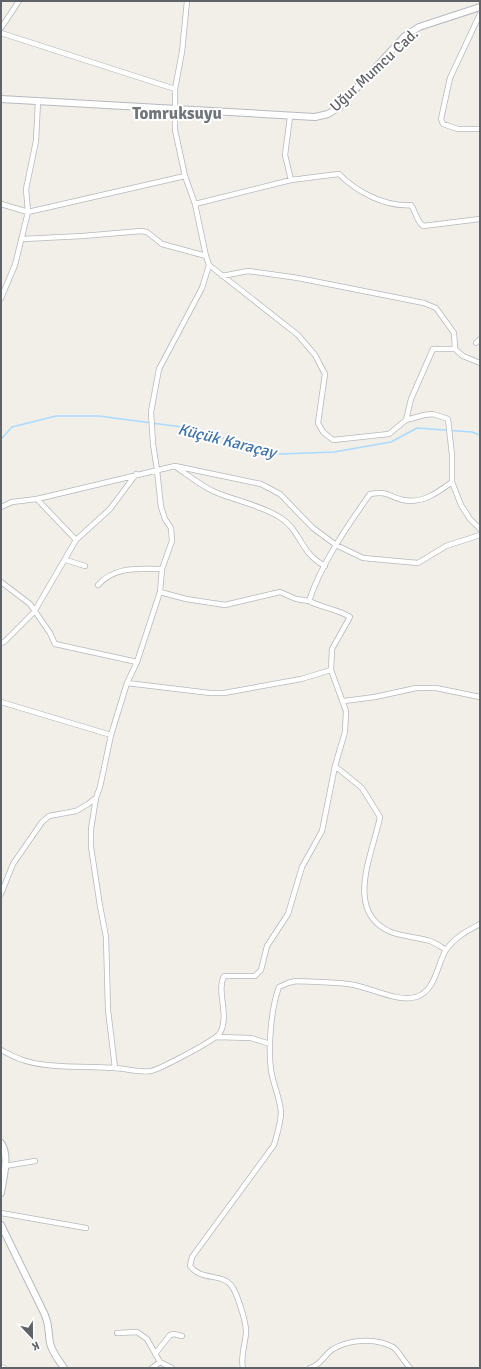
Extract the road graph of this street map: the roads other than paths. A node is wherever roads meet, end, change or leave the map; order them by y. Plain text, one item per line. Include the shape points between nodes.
1 (187, 1) edge
2 (19, 2) edge
3 (480, 7) edge
4 (480, 14) edge
5 (1, 28) edge
6 (1, 33) edge
7 (175, 89) junction
8 (1, 99) edge
9 (38, 101) junction
10 (175, 109) junction
11 (290, 117) junction
12 (480, 129) edge
13 (185, 176) junction
14 (291, 180) junction
15 (1, 204) edge
16 (195, 204) junction
17 (28, 212) junction
18 (480, 219) edge
19 (23, 239) junction
20 (206, 256) junction
21 (209, 265) junction
22 (222, 276) junction
23 (1, 298) edge
24 (480, 339) edge
25 (476, 343) dead end
26 (455, 349) junction
27 (480, 362) edge
28 (406, 420) junction
29 (175, 466) junction
30 (157, 470) junction
31 (136, 474) junction
32 (452, 482) junction
33 (37, 499) junction
34 (1, 507) edge
35 (480, 529) edge
36 (480, 535) edge
37 (76, 540) junction
38 (336, 545) junction
39 (66, 560) junction
40 (85, 566) dead end
41 (325, 566) junction
42 (162, 569) junction
43 (1, 582) edge
44 (98, 585) dead end
45 (160, 592) junction
46 (309, 600) junction
47 (34, 612) junction
48 (1, 643) edge
49 (137, 662) junction
50 (331, 670) junction
51 (127, 683) junction
52 (480, 697) edge
53 (344, 701) junction
54 (1, 702) edge
55 (111, 735) junction
56 (335, 766) junction
57 (96, 798) junction
58 (1, 894) edge
59 (480, 924) edge
60 (446, 950) junction
61 (216, 1037) junction
62 (270, 1044) junction
63 (1, 1050) edge
64 (115, 1068) junction
65 (1, 1143) edge
66 (35, 1161) dead end
67 (5, 1166) junction
68 (1, 1193) edge
69 (1, 1213) edge
70 (2, 1228) edge
71 (86, 1228) dead end
72 (117, 1333) dead end
73 (182, 1336) dead end
74 (155, 1354) junction
75 (160, 1362) junction
76 (1, 1367) edge
77 (4, 1368) edge
78 (64, 1368) edge
79 (152, 1368) edge
80 (172, 1368) edge
81 (243, 1368) edge
82 (310, 1368) edge
83 (410, 1368) edge

1 - 7 street
2 - 5 street
3 - 11 street, Uğur Mumcu Cad. via 419,27 406,36 339,107 328,114 316,118
4 - 12 street via 450,78 441,119 443,124 458,129
6 - 7 street
7 - 10 street
8 - 9 street, Uğur Mumcu Cad.
9 - 10 street, Uğur Mumcu Cad.
9 - 17 street via 36,141 26,189
10 - 11 street, Uğur Mumcu Cad.
10 - 13 street via 177,145
11 - 14 street via 285,155
13 - 16 street
13 - 17 street
14 - 16 street
14 - 18 street via 339,174 348,184 378,200 400,206 411,205 416,212 417,221 423,226
15 - 17 street
16 - 20 street
17 - 19 street
19 - 20 street via 141,231 147,232 162,244
19 - 23 street via 16,265
20 - 21 street
21 - 22 street
21 - 30 street via 202,288 159,369 151,412 152,444
22 - 26 street via 248,271 298,278 424,303 436,308 454,333
22 - 28 street via 298,335 315,355 325,374 318,423 323,432 334,440 370,437 388,434
24 - 25 street
26 - 27 street via 463,356
26 - 28 street via 433,349 411,399
28 - 32 street via 433,414 448,419
29 - 30 street
29 - 38 street via 261,484 280,494 313,528
29 - 41 street via 213,491 280,517 289,524 308,554
30 - 31 street
30 - 42 street via 161,507 171,528 172,541
31 - 33 street
31 - 37 street via 110,509
32 - 35 street via 461,505
32 - 38 street via 434,495 416,501 403,500 383,492 370,494
33 - 34 street via 12,502
33 - 37 street
36 - 38 street via 446,546 412,564 363,558
37 - 39 street
38 - 41 street
39 - 40 street
39 - 47 street
41 - 46 street
42 - 44 street via 121,570
42 - 45 street
43 - 47 street via 30,604
45 - 46 street via 225,605 280,592
45 - 49 street
46 - 50 street via 350,617 332,649
47 - 48 street
47 - 49 street via 55,644
49 - 51 street
50 - 51 street via 302,679 224,693
50 - 53 street
51 - 55 street
52 - 53 street via 436,688 416,688
53 - 56 street via 345,732
54 - 55 street
55 - 57 street
56 - 60 street via 362,788 380,817 365,868 365,902 371,916 391,932 431,941
56 - 61 street via 322,831 302,867 288,914 267,946 261,970 255,976 224,976 220,983 224,1000 224,1020
57 - 58 street via 76,811 50,816 42,822 13,864
57 - 64 street via 91,847 106,937 108,1010
59 - 60 street via 463,932
60 - 62 street via 428,989 417,997 405,998 350,984 296,981 279,987
61 - 62 street via 251,1038
61 - 64 street via 150,1071
62 - 81 street via 272,1080 281,1111 280,1126 274,1145 192,1257 190,1266 194,1272 221,1279 231,1285 244,1315 246,1331
63 - 64 street via 21,1060 40,1064
65 - 67 street
66 - 67 street
67 - 68 street
69 - 71 street
70 - 78 street via 45,1315 50,1329 50,1344
72 - 74 street via 136,1332 147,1340
73 - 74 street via 170,1334
74 - 75 street
75 - 79 street
75 - 80 street
76 - 77 street
82 - 83 street via 317,1366 334,1349 355,1341 370,1340 394,1347

